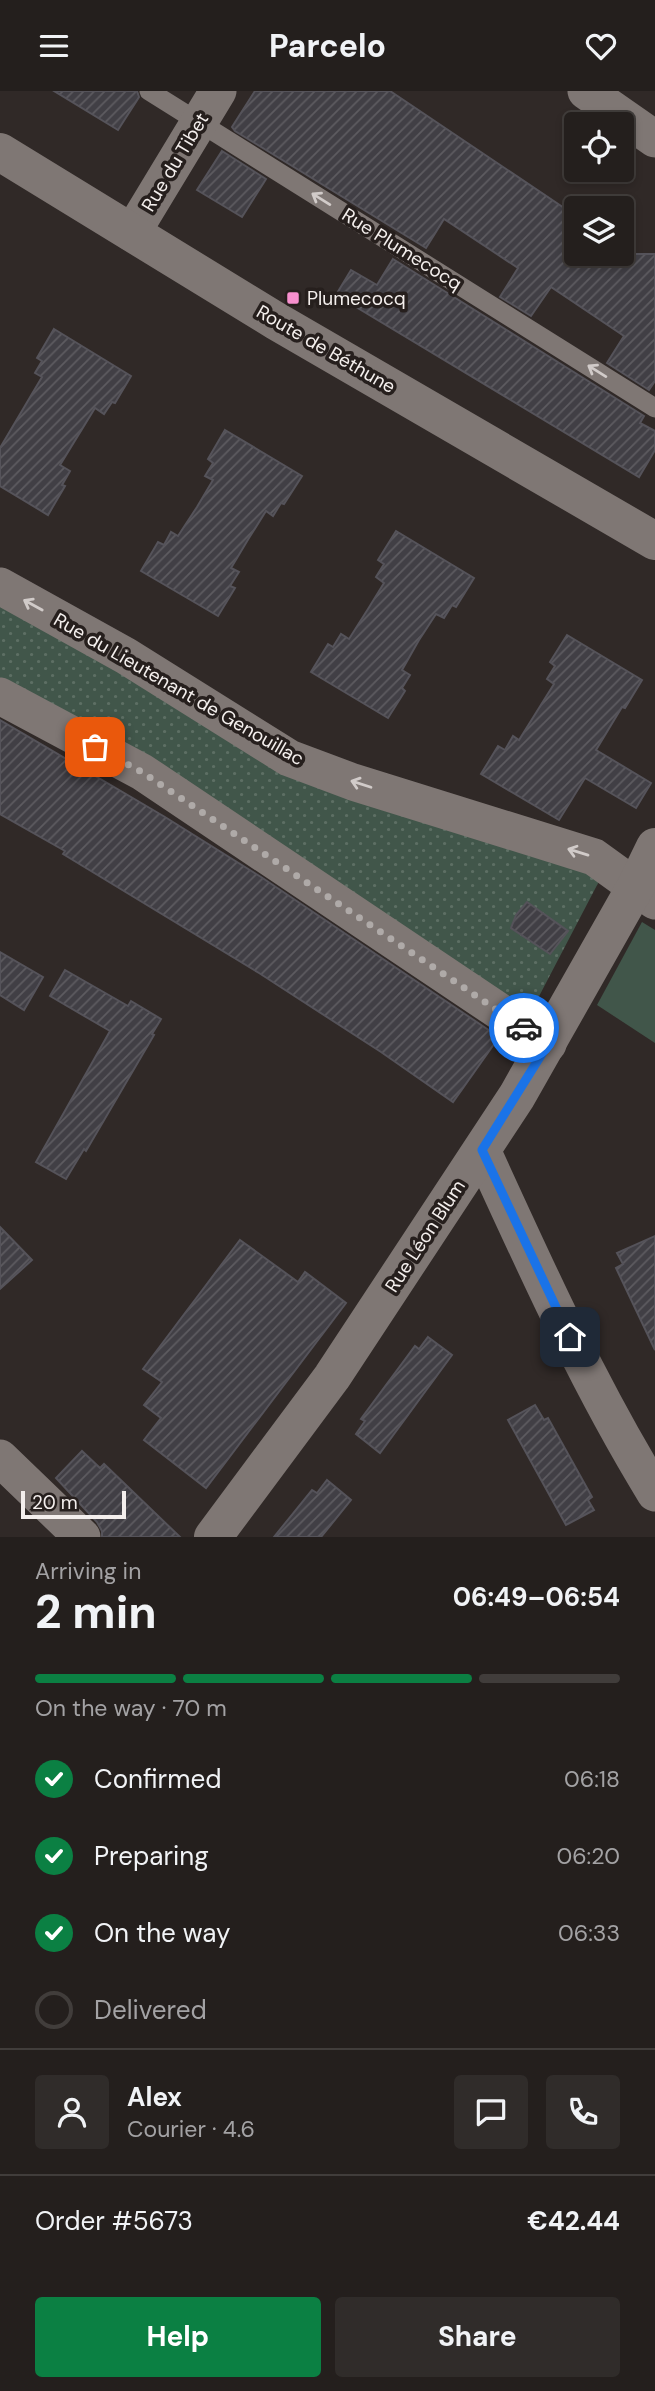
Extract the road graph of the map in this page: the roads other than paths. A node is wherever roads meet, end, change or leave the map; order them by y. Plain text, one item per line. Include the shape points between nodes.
1 (149, 91) edge
2 (218, 91) edge
3 (586, 91) edge
4 (198, 122) junction
5 (655, 139) edge
6 (0, 152) edge
7 (132, 233) junction
8 (655, 408) edge
9 (638, 520) edge
10 (655, 541) edge
11 (0, 586) edge
12 (0, 696) edge
13 (655, 847) edge
14 (646, 893) edge
15 (548, 1044) junction
16 (482, 1150) junction
17 (0, 1458) edge
18 (655, 1493) edge
19 (82, 1537) edge
20 (213, 1537) edge

1 - 4 lane, Rue Plumecocq
2 - 4 street, Rue du Tibet
3 - 5 street
4 - 7 street, Rue du Tibet
8 -> 4 lane, Rue Plumecocq
6 - 7 street, Route de Béthune
7 - 9 street, Route de Béthune via 276,321
9 - 10 street, Route de Béthune
14 -> 11 street, Rue du Lieutenant de Genouillac via 594,857 289,758 126,656
12 - 15 street via 142,772
13 - 14 street, Rue Léon Blum
14 - 15 street, Rue Léon Blum
15 - 16 street, Rue Léon Blum
16 - 18 street via 570,1337
16 - 20 street, Rue Léon Blum via 332,1377
17 - 19 street

